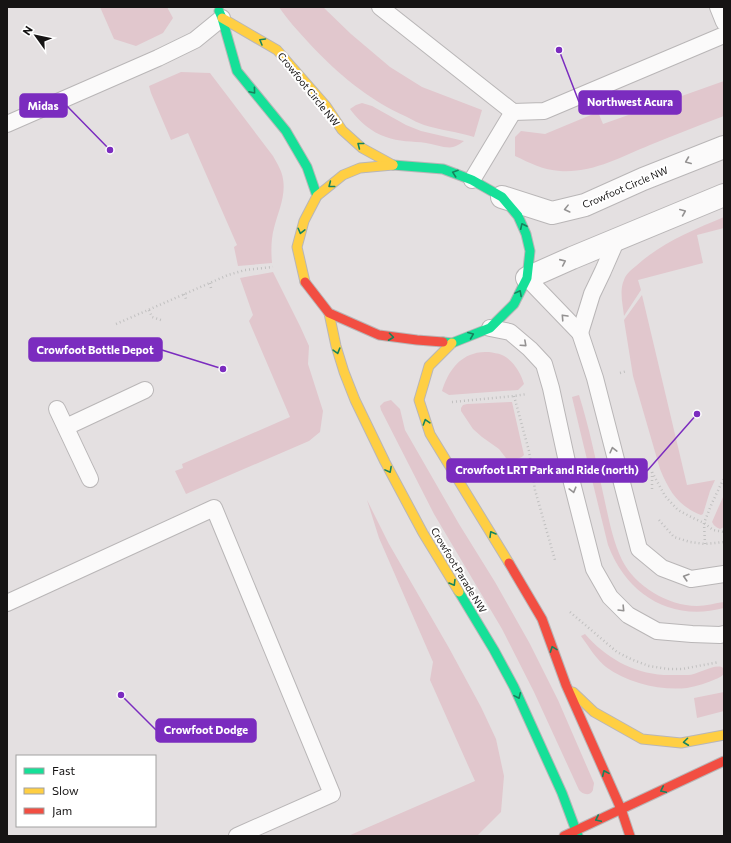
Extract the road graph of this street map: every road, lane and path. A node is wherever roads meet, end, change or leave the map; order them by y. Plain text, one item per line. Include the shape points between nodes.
1 (380, 7) edge
2 (718, 7) edge
3 (220, 13) edge
4 (724, 22) edge
5 (724, 35) edge
6 (513, 112) junction
7 (7, 124) edge
8 (724, 147) edge
9 (393, 165) junction
10 (472, 180) junction
11 (724, 195) edge
12 (317, 196) junction
13 (502, 197) junction
14 (617, 239) junction
15 (279, 266) dead end
16 (528, 278) junction
17 (210, 283) junction
18 (211, 288) dead end
19 (184, 294) junction
20 (186, 299) dead end
21 (149, 310) junction
22 (329, 313) junction
23 (161, 320) dead end
24 (116, 324) dead end
25 (490, 328) junction
26 (580, 333) junction
27 (452, 343) junction
28 (145, 390) dead end
29 (532, 393) dead end
30 (514, 396) junction
31 (452, 402) dead end
32 (57, 409) dead end
33 (66, 427) junction
34 (501, 471) dead end
35 (531, 471) junction
36 (724, 478) edge
37 (90, 479) dead end
38 (651, 494) dead end
39 (656, 514) dead end
40 (704, 523) junction
41 (724, 532) edge
42 (724, 542) edge
43 (705, 544) junction
44 (555, 560) dead end
45 (724, 574) edge
46 (7, 603) edge
47 (724, 634) edge
48 (566, 685) junction
49 (724, 735) edge
50 (724, 761) edge
51 (621, 809) junction
52 (577, 833) edge
53 (237, 836) edge
54 (562, 836) edge
55 (630, 836) edge

1 - 6 lane
2 - 4 lane
3 - 7 lane via 195,40
9 -> 3 street, Crowfoot Circle NW via 362,148 342,130 326,106 278,50
3 -> 12 street via 237,72 286,131 307,167
5 - 6 lane via 544,111
6 - 10 lane
8 -> 13 street, Crowfoot Circle NW via 585,205 552,213
10 -> 9 street via 444,170
9 -> 12 street via 360,168 342,175
10 - 13 street
14 -> 11 street
12 -> 22 street via 304,221 297,247 304,281
16 -> 13 street via 530,251 526,234 518,216
16 -> 14 street
14 - 26 lane via 592,294
15 - 17 path via 245,270
25 -> 16 street via 514,304
26 -> 16 lane
17 - 18 path
17 - 19 path
19 - 20 path
19 - 21 path
21 - 23 path via 152,317
21 - 24 path
22 -> 27 street via 379,335
22 -> 52 street, Crowfoot Parade NW via 336,346 355,400 423,533 514,687 562,793
27 -> 25 street
25 -> 47 lane via 510,332 544,364 552,388 568,471 594,569 610,597 628,615 656,631
45 -> 26 lane via 691,579 662,568 639,549 595,378
48 -> 27 street via 542,620 430,434 419,400 429,366
28 - 33 lane
29 - 30 path
30 - 31 path
30 - 35 path via 529,451
32 - 33 lane
33 - 37 lane
34 - 35 path
35 - 44 path
36 - 40 path
38 - 40 path via 652,471 665,496 678,510
39 - 43 path via 674,537
40 - 41 path via 713,530
40 - 43 path
42 - 43 path
46 - 53 lane via 214,508 332,794
49 -> 48 street via 681,743 642,739 594,712
51 -> 48 street
50 -> 51 street
51 -> 52 street
51 - 55 street
52 - 54 street

